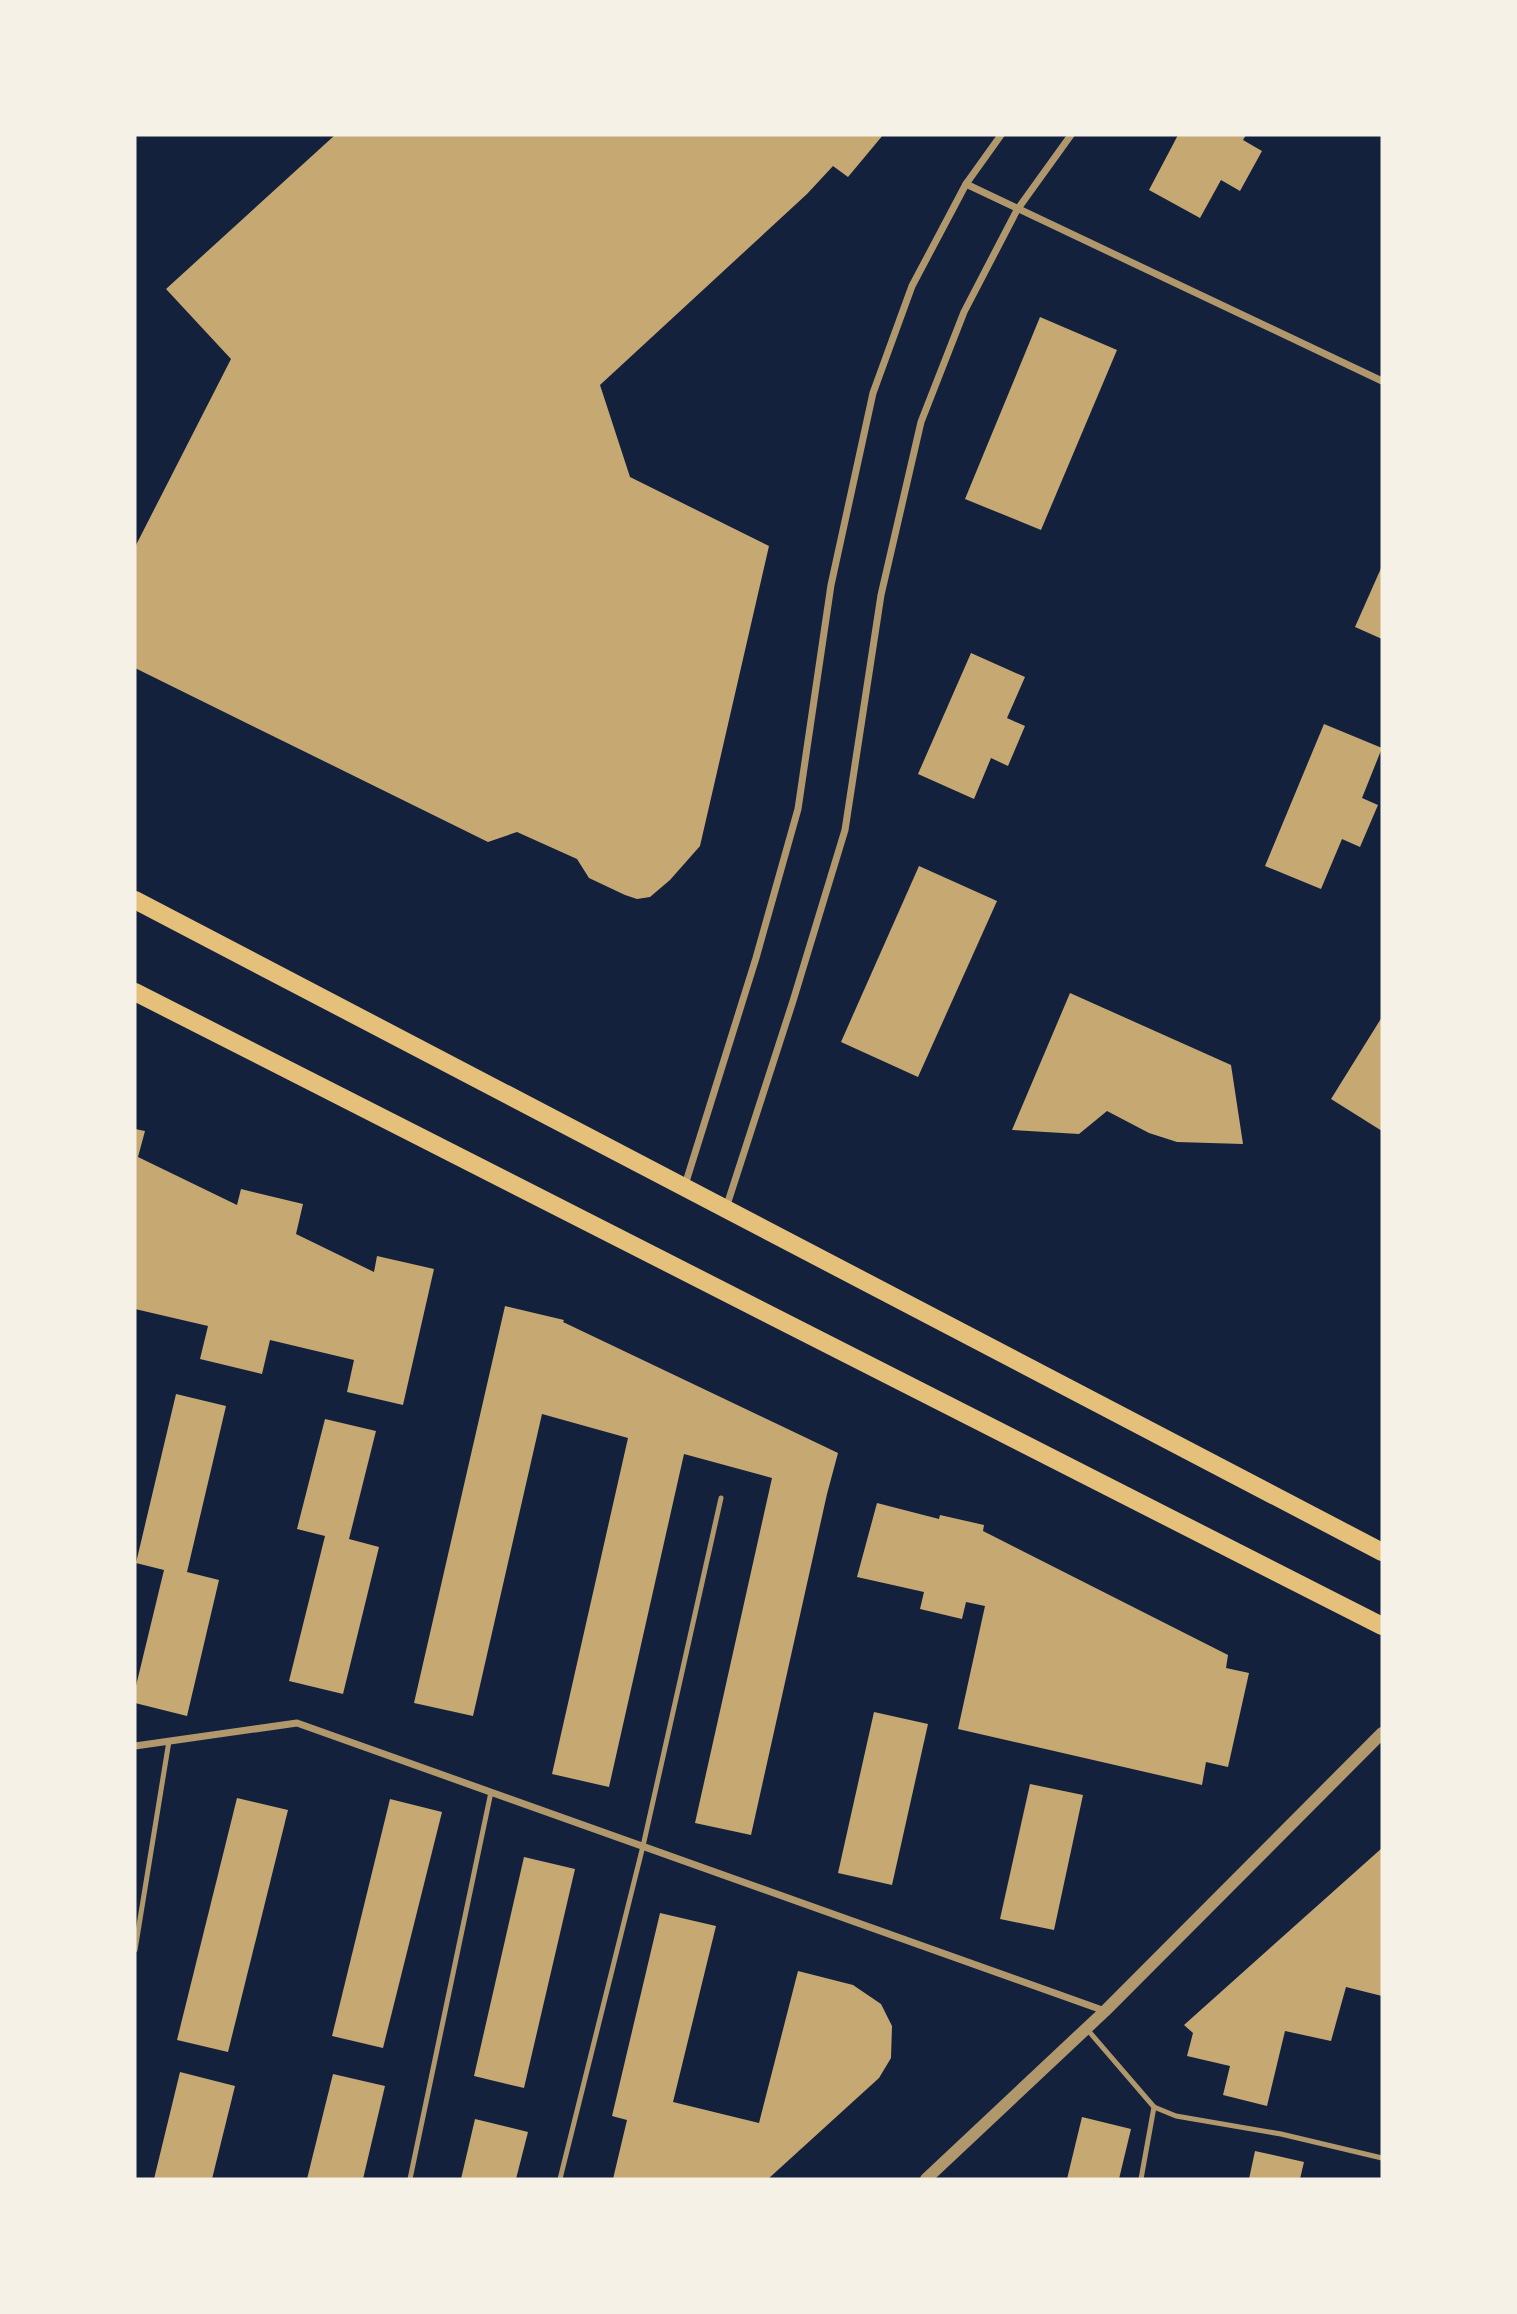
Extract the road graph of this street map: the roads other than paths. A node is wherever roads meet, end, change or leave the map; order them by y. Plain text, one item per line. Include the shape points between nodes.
1 (1001, 135) edge
2 (1071, 135) edge
3 (966, 184) junction
4 (1017, 209) junction
5 (1382, 381) edge
6 (135, 900) edge
7 (135, 992) edge
8 (684, 1187) junction
9 (726, 1209) junction
10 (720, 1498) dead end
11 (1382, 1552) edge
12 (1382, 1626) edge
13 (1382, 1734) edge
14 (169, 1741) junction
15 (135, 1746) edge
16 (491, 1792) junction
17 (643, 1846) junction
18 (135, 1950) edge
19 (1105, 2011) junction
20 (1086, 2028) junction
21 (1154, 2107) junction
22 (1382, 2158) edge
23 (410, 2179) edge
24 (560, 2179) edge
25 (926, 2179) edge
26 (1141, 2179) edge

1 - 3 street
2 - 4 street
3 - 4 street
3 - 8 street via 912,286 873,393 831,585 798,808
4 - 5 street
4 - 9 street via 964,312 921,422 881,595 845,830
6 - 8 main road
7 - 12 main road
8 - 9 main road
9 - 11 main road
10 - 17 lane
13 - 19 street
14 - 15 street
14 - 16 street via 297,1723
14 - 18 lane
16 - 17 street
16 - 23 lane
17 - 19 street
17 - 24 lane
19 - 20 street
20 - 21 lane
20 - 25 street
21 - 22 lane via 1175,2116 1282,2134
21 - 26 lane

